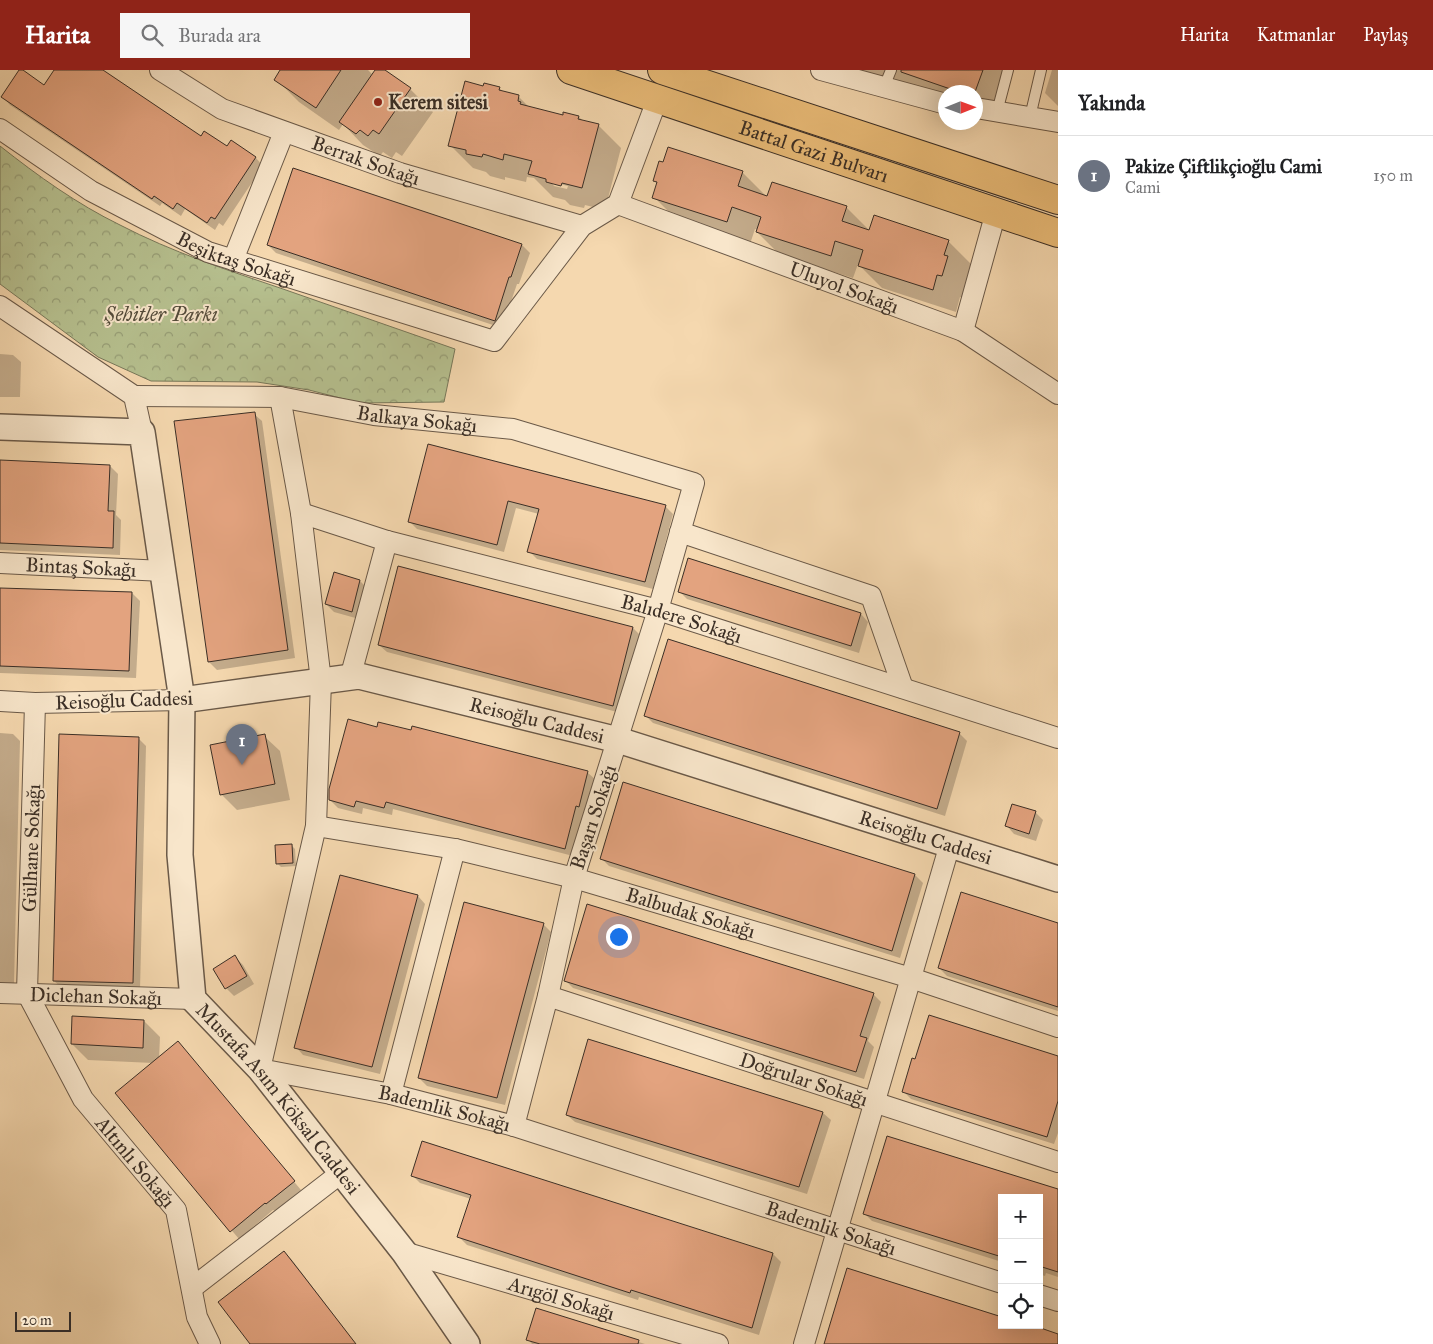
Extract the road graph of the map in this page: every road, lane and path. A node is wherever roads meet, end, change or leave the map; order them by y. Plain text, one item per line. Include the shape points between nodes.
1 (160, 70) edge
2 (571, 70) edge
3 (662, 70) edge
4 (821, 70) edge
5 (1008, 70) edge
6 (1042, 70) edge
7 (888, 79) edge
8 (657, 100) junction
9 (938, 101) edge
10 (983, 109) edge
11 (997, 112) junction
12 (1030, 117) junction
13 (1058, 122) edge
14 (0, 129) edge
15 (284, 132) junction
16 (1058, 200) edge
17 (618, 204) junction
18 (996, 212) junction
19 (582, 226) junction
20 (1058, 233) edge
21 (233, 260) junction
22 (0, 306) edge
23 (963, 332) junction
24 (1058, 394) edge
25 (134, 396) junction
26 (280, 397) junction
27 (0, 427) edge
28 (142, 432) junction
29 (694, 483) joint
30 (301, 513) junction
31 (680, 532) junction
32 (387, 541) junction
33 (0, 563) edge
34 (163, 571) junction
35 (658, 610) junction
36 (350, 678) junction
37 (321, 681) junction
38 (903, 688) junction
39 (0, 700) edge
40 (182, 700) junction
41 (35, 702) junction
42 (1058, 738) edge
43 (618, 740) junction
44 (316, 826) junction
45 (950, 844) junction
46 (455, 849) junction
47 (574, 878) junction
48 (1058, 879) edge
49 (911, 978) junction
50 (0, 992) edge
51 (27, 994) junction
52 (548, 996) junction
53 (193, 999) junction
54 (1058, 1026) edge
55 (260, 1069) junction
56 (390, 1094) junction
57 (874, 1102) junction
58 (514, 1126) junction
59 (1058, 1162) edge
60 (341, 1173) junction
61 (837, 1230) junction
62 (404, 1252) junction
63 (998, 1282) edge
64 (192, 1288) junction
65 (1043, 1296) edge
66 (1058, 1301) edge
67 (210, 1344) edge
68 (467, 1344) edge
69 (718, 1344) edge
70 (804, 1344) edge

1 - 15 street, Berrak Sokağı via 222,109
2 - 8 main road, Battal Gazi Bulvarı
3 - 16 main road, Battal Gazi Bulvarı
4 - 7 street
5 - 11 lane
6 - 12 lane
7 - 9 street
8 - 17 street
8 - 18 main road, Battal Gazi Bulvarı
10 - 11 street
11 - 12 street
12 - 13 street
14 - 21 street, Beşiktaş Sokağı via 91,191 208,252
15 - 19 street, Berrak Sokağı via 400,173
15 - 21 street
17 - 19 street
17 - 23 street, Uluyol Sokağı
18 - 20 main road, Battal Gazi Bulvarı
18 - 23 street
19 - 21 street, Beşiktaş Sokağı via 494,341
22 - 25 street
23 - 24 street, Uluyol Sokağı
25 - 26 street, Balkaya Sokağı
25 - 28 street
26 - 29 street, Balkaya Sokağı via 374,415 513,429
26 - 30 street
27 - 28 street
28 - 34 street, Mustafa Asım Köksal Caddesi
29 - 31 street, Başarı Sokağı
30 - 32 street, Balıdere Sokağı
30 - 37 street
31 - 35 street, Başarı Sokağı
31 - 38 street via 871,596
32 - 35 street, Balıdere Sokağı
32 - 36 street
33 - 34 street, Bintaş Sokağı
34 - 40 street, Mustafa Asım Köksal Caddesi
35 - 38 street, Balıdere Sokağı
35 - 43 street, Başarı Sokağı
36 - 37 street, Reisoğlu Caddesi
36 - 43 street, Reisoğlu Caddesi via 359,676
37 - 40 street, Reisoğlu Caddesi
37 - 44 street
38 - 42 street, Balıdere Sokağı
39 - 41 street, Reisoğlu Caddesi
40 - 41 street, Reisoğlu Caddesi
40 - 53 street, Mustafa Asım Köksal Caddesi via 180,855
41 - 51 street, Gülhane Sokağı
43 - 45 street, Reisoğlu Caddesi
43 - 47 street, Başarı Sokağı
44 - 46 street, Balbudak Sokağı
44 - 55 street
45 - 48 street, Reisoğlu Caddesi
45 - 49 street
46 - 47 street, Balbudak Sokağı
46 - 56 street
47 - 49 street, Balbudak Sokağı
47 - 52 street, Başarı Sokağı
49 - 54 street, Balbudak Sokağı
49 - 57 street
50 - 51 street, Diclehan Sokağı
51 - 53 street, Diclehan Sokağı
51 - 64 street, Altınlı Sokağı via 83,1099 176,1210
52 - 57 street, Doğrular Sokağı
52 - 58 street, Başarı Sokağı
53 - 55 street, Mustafa Asım Köksal Caddesi
55 - 56 street, Bademlik Sokağı
55 - 60 street, Mustafa Asım Köksal Caddesi
56 - 58 street, Bademlik Sokağı
57 - 59 street, Doğrular Sokağı
57 - 61 street
58 - 61 street, Bademlik Sokağı
60 - 62 street, Mustafa Asım Köksal Caddesi
60 - 64 street
61 - 63 street, Bademlik Sokağı
61 - 70 street
62 - 68 street, Mustafa Asım Köksal Caddesi
62 - 69 street, Arıgöl Sokağı
64 - 67 street, Altınlı Sokağı via 197,1317
65 - 66 street

